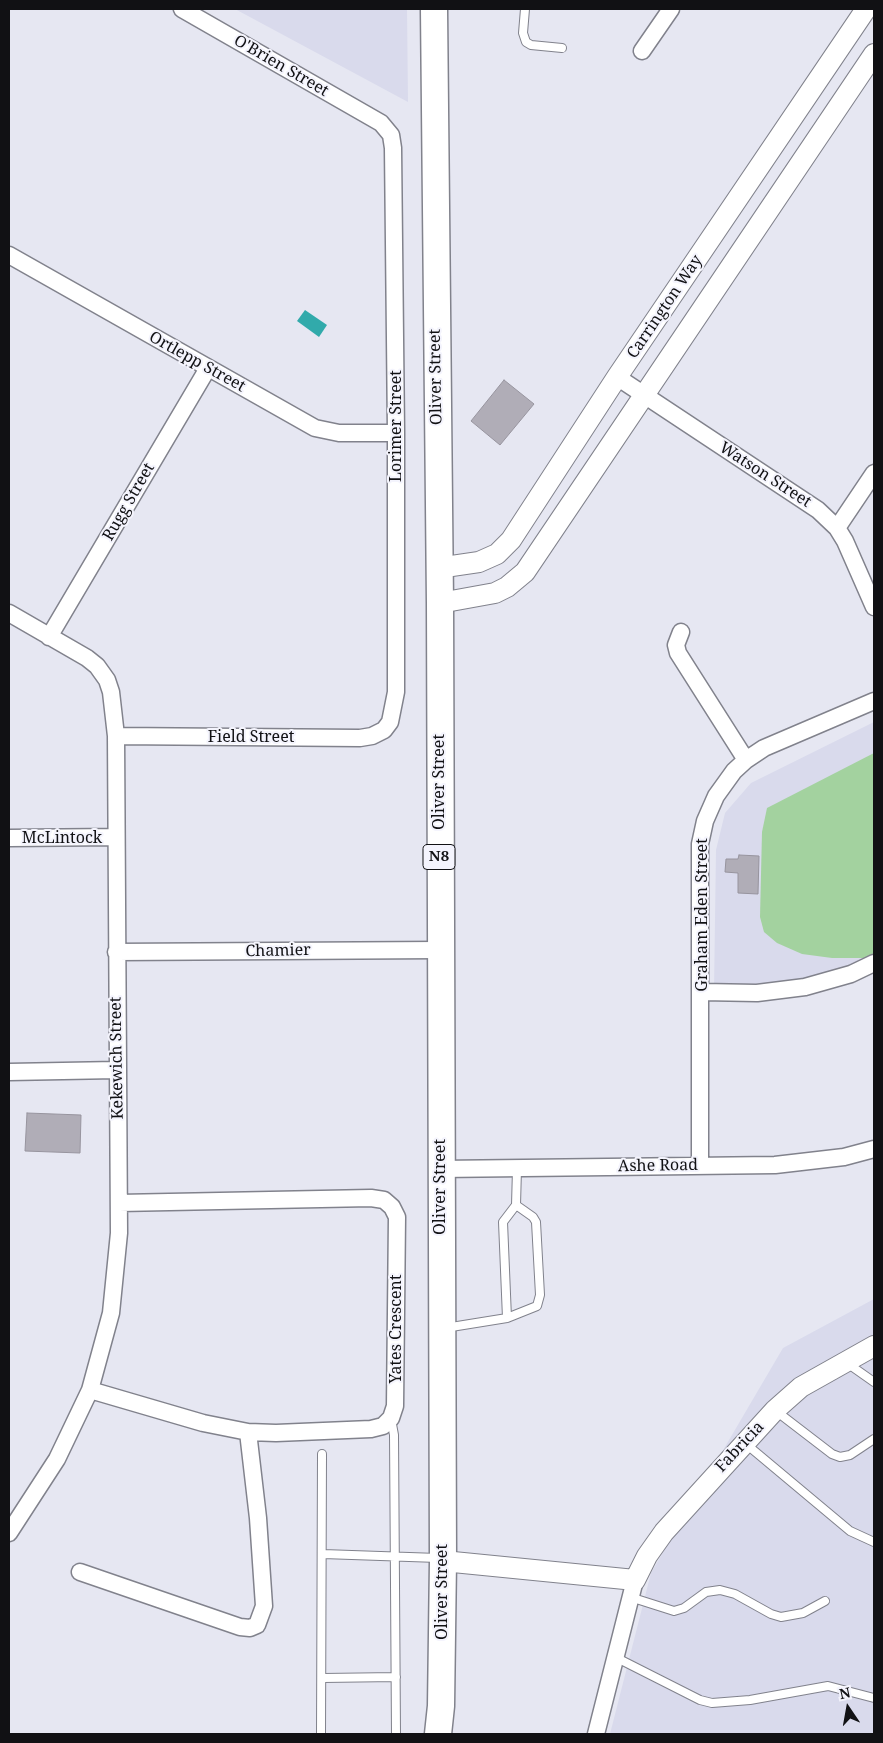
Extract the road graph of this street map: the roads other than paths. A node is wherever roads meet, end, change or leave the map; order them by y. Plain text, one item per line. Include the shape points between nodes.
1 (182, 9) edge
2 (434, 9) edge
3 (525, 9) edge
4 (672, 9) edge
5 (866, 9) edge
6 (562, 48) dead end
7 (642, 52) dead end
8 (874, 54) edge
9 (381, 123) joint
10 (9, 255) edge
11 (208, 368) junction
12 (617, 377) junction
13 (644, 396) junction
14 (396, 433) junction
15 (874, 473) edge
16 (837, 528) junction
17 (438, 568) junction
18 (440, 603) junction
19 (874, 607) edge
20 (9, 613) edge
21 (681, 632) dead end
22 (49, 637) junction
23 (874, 701) edge
24 (384, 730) joint
25 (116, 736) junction
26 (746, 760) junction
27 (116, 837) junction
28 (9, 838) edge
29 (439, 950) junction
30 (116, 952) junction
31 (874, 963) edge
32 (702, 992) junction
33 (116, 1070) junction
34 (9, 1072) edge
35 (874, 1149) edge
36 (700, 1165) junction
37 (517, 1169) junction
38 (440, 1170) junction
39 (119, 1203) junction
40 (516, 1205) junction
41 (507, 1318) junction
42 (441, 1329) junction
43 (874, 1346) edge
44 (845, 1362) junction
45 (874, 1382) edge
46 (90, 1390) junction
47 (775, 1410) junction
48 (391, 1418) junction
49 (248, 1432) junction
50 (874, 1439) edge
51 (744, 1442) junction
52 (322, 1454) dead end
53 (9, 1533) edge
54 (874, 1542) edge
55 (323, 1554) junction
56 (395, 1556) junction
57 (443, 1560) junction
58 (80, 1572) dead end
59 (633, 1588) junction
60 (825, 1601) dead end
61 (616, 1657) junction
62 (396, 1677) junction
63 (323, 1678) junction
64 (874, 1698) edge
65 (441, 1706) junction
66 (321, 1734) edge
67 (396, 1734) edge
68 (438, 1734) edge
69 (446, 1734) edge
70 (596, 1734) edge

1 - 9 street, O'Brien Street
2 - 17 highway, Oliver Street / N8
3 - 6 lane via 523,32 526,42
4 - 7 street
5 - 12 street, Carrington Way
8 - 13 street, Carrington Way
9 - 14 street, Lorimer Street via 391,136 393,148
10 - 11 street, Ortlepp Street
11 - 14 street, Ortlepp Street via 315,428 339,433
11 - 22 street, Rugg Street
12 - 13 street, Watson Street
12 - 17 street, Carrington Way via 511,540 497,554 479,562
13 - 16 street, Watson Street via 818,510
13 - 18 street, Carrington Way via 525,572 495,593
14 - 24 street, Lorimer Street via 396,692 390,722
15 - 16 street
16 - 19 street, Watson Street
17 - 18 highway, Oliver Street / N8
18 - 29 highway, Oliver Street / N8
20 - 22 street, Kekewich Street
21 - 26 street via 676,644 678,653
22 - 25 street, Kekewich Street via 87,658 107,680
23 - 26 street, Graham Eden Street via 764,748
24 - 25 street, Field Street via 360,738
25 - 27 street, Kekewich Street
26 - 32 street, Graham Eden Street via 716,796 705,821 700,844
27 - 28 street, McLintock
27 - 30 street, Kekewich Street
29 - 30 street, Chamier
29 - 38 highway, Oliver Street / N8
30 - 33 street, Kekewich Street
31 - 32 street via 851,974 806,987 757,993
32 - 36 street, Graham Eden Street
33 - 34 street
33 - 39 street, Kekewich Street
35 - 36 street, Ashe Road via 799,1163
36 - 37 street, Ashe Road
37 - 38 street, Ashe Road
37 - 40 lane
38 - 42 highway, Oliver Street / N8
39 - 46 street, Kekewich Street via 111,1313
39 - 48 street, Yates Crescent via 384,1200 396,1217 395,1406
40 - 41 lane via 503,1222
40 - 41 lane via 536,1222 539,1300 537,1306
41 - 42 lane
42 - 57 highway, Oliver Street / N8
43 - 44 street, Fabricia
44 - 45 lane
44 - 47 street, Fabricia via 801,1387
46 - 49 street via 203,1423
46 - 53 street, Kekewich Street via 57,1459
47 - 50 lane via 840,1457 850,1455
47 - 51 street, Fabricia
48 - 49 street via 383,1426 355,1430
48 - 56 lane via 394,1435
49 - 58 street via 264,1606 257,1625 240,1627
51 - 54 lane via 850,1531
51 - 59 street, Fabricia via 664,1532 647,1556
52 - 55 lane
55 - 56 lane
55 - 63 lane
56 - 57 lane
56 - 62 lane
57 - 59 street
57 - 65 highway, Oliver Street / N8
59 - 60 lane via 674,1611 684,1608 706,1592 720,1590 781,1617 804,1613
59 - 61 street, Fabricia
61 - 64 lane via 712,1703 750,1700 828,1686
61 - 70 street, Fabricia
62 - 63 lane
62 - 67 lane
63 - 66 lane
65 - 68 highway, Oliver Street / N8
65 - 69 highway, Oliver Street / N8

